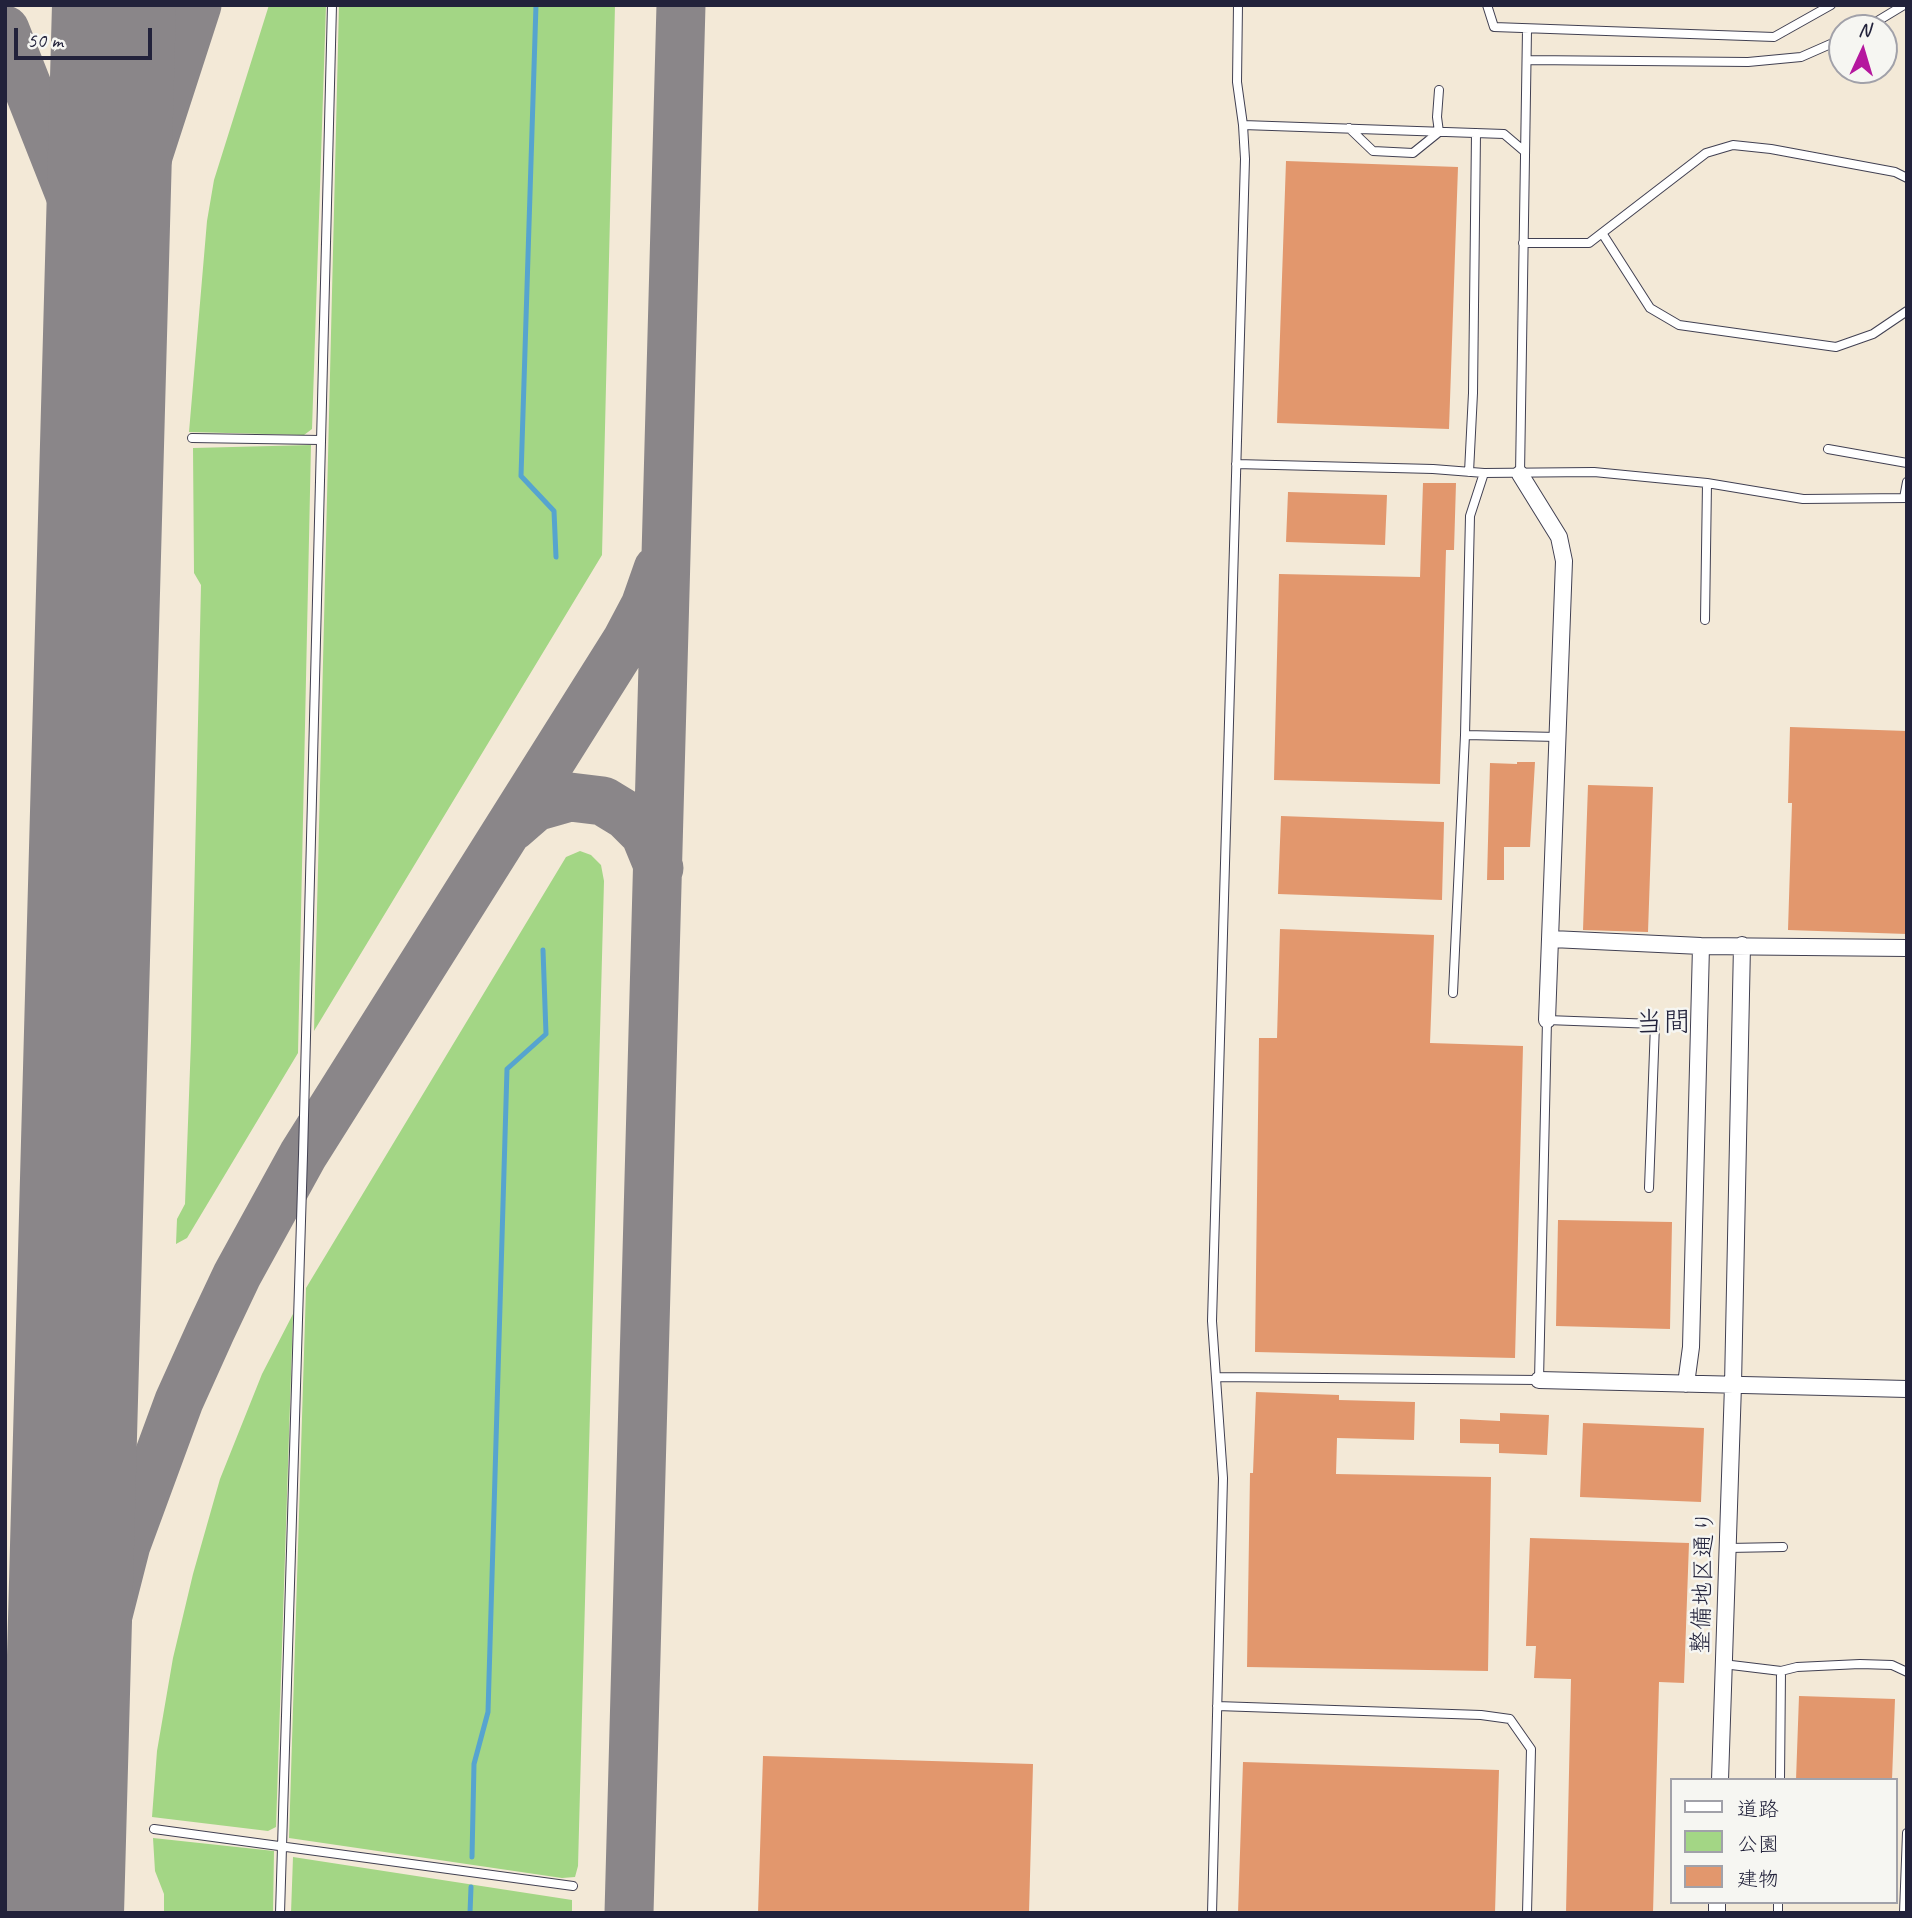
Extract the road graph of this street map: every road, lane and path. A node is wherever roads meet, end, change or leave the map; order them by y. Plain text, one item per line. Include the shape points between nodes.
1 (332, 5) edge
2 (1238, 5) edge
3 (1487, 5) edge
4 (1831, 5) edge
5 (1527, 30) junction
6 (1828, 45) edge
7 (1527, 60) junction
8 (1439, 90) dead end
9 (1243, 125) junction
10 (1349, 128) junction
11 (1439, 132) junction
12 (1476, 133) junction
13 (1524, 150) junction
14 (1907, 178) edge
15 (1602, 233) junction
16 (1523, 243) junction
17 (1907, 311) edge
18 (192, 438) dead end
19 (320, 440) junction
20 (1828, 449) dead end
21 (1907, 463) edge
22 (1236, 464) junction
23 (1469, 472) junction
24 (1483, 473) junction
25 (1520, 474) junction
26 (1907, 482) edge
27 (1707, 484) junction
28 (1906, 498) edge
29 (1705, 621) dead end
30 (1465, 735) junction
31 (1558, 737) junction
32 (1552, 939) junction
33 (1742, 945) junction
34 (1701, 946) junction
35 (1907, 948) edge
36 (1453, 993) dead end
37 (1548, 1020) junction
38 (1649, 1188) dead end
39 (1217, 1377) junction
40 (1539, 1380) junction
41 (1686, 1384) junction
42 (1733, 1385) junction
43 (1907, 1389) edge
44 (1783, 1547) dead end
45 (1728, 1548) junction
46 (1723, 1664) junction
47 (1781, 1671) junction
48 (1907, 1672) edge
49 (1217, 1706) junction
50 (1720, 1778) edge
51 (1780, 1778) edge
52 (153, 1829) dead end
53 (1907, 1833) edge
54 (282, 1847) junction
55 (573, 1886) dead end
56 (280, 1913) edge
57 (1212, 1913) edge
58 (1527, 1913) edge
59 (1904, 1913) edge

1 - 19 lane
2 - 9 lane via 1237,82
3 - 5 lane via 1494,27
4 - 5 lane via 1774,37
5 - 7 lane
6 - 7 lane via 1801,57 1748,62
7 - 13 lane
8 - 11 lane
9 - 10 lane
9 - 22 lane
10 - 11 lane
10 - 11 lane via 1373,151 1413,153
11 - 12 lane
12 - 13 lane via 1504,134
12 - 23 lane
13 - 16 lane
14 - 15 lane via 1895,172 1733,145 1706,153
15 - 16 lane via 1589,243
15 - 17 lane via 1650,308 1679,325 1836,347 1873,334
16 - 25 lane
18 - 19 lane
19 - 54 lane
20 - 21 lane
22 - 23 lane
22 - 39 lane via 1212,1321
23 - 24 lane
24 - 25 lane
24 - 30 lane via 1470,516
25 - 27 lane via 1594,472
25 - 31 street via 1559,537 1564,561
26 - 28 lane
27 - 28 lane via 1803,499
27 - 29 lane
30 - 31 lane
30 - 36 lane
31 - 32 street
32 - 34 street
32 - 37 street
33 - 34 street
33 - 35 street
33 - 42 street, 整備地区通り
34 - 41 street via 1691,1347
37 - 38 lane via 1656,1024
37 - 40 lane
39 - 40 lane
39 - 49 lane via 1223,1478
40 - 41 street
41 - 42 street
42 - 43 street
42 - 45 street, 整備地区通り
44 - 45 lane
45 - 46 street, 整備地区通り
46 - 47 lane
46 - 50 street, 整備地区通り
47 - 48 lane via 1860,1664 1892,1665
47 - 51 lane
49 - 57 lane
49 - 58 lane via 1510,1718 1531,1749
52 - 54 lane
53 - 59 lane
54 - 55 lane
54 - 56 lane

